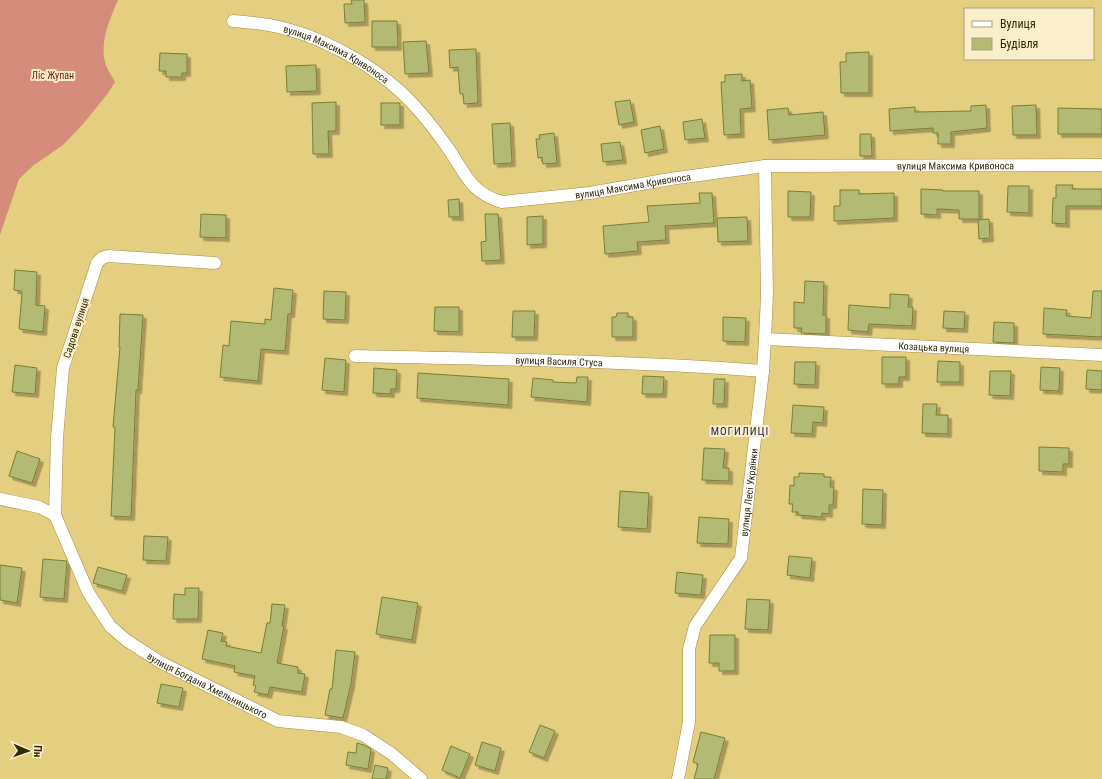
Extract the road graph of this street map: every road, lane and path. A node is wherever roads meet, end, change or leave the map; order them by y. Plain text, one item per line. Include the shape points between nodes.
1 (233, 21) dead end
2 (1102, 165) edge
3 (765, 166) junction
4 (215, 263) dead end
5 (765, 339) junction
6 (1102, 355) edge
7 (355, 356) dead end
8 (763, 371) junction
9 (0, 499) edge
10 (55, 515) junction
11 (421, 779) edge
12 (678, 779) edge

1 - 3 street, вулиця Максима Кривоноса via 270,25 323,42 375,71 411,103 449,151 464,176 479,192 502,202 590,193
2 - 3 street, вулиця Максима Кривоноса
3 - 5 street, вулиця Лесі Українки
4 - 10 street, Садова вулиця via 108,256 97,263 63,368 57,438
5 - 6 street, Козацька вулиця
5 - 8 street, вулиця Лесі Українки
7 - 8 street, вулиця Василя Стуса via 605,362
8 - 12 street, вулиця Лесі Українки via 742,558 695,626 689,649 689,722
9 - 10 street via 39,507
10 - 11 street, вулиця Богдана Хмельницького via 88,592 110,626 126,640 160,662 278,721 341,727 363,735 392,754

